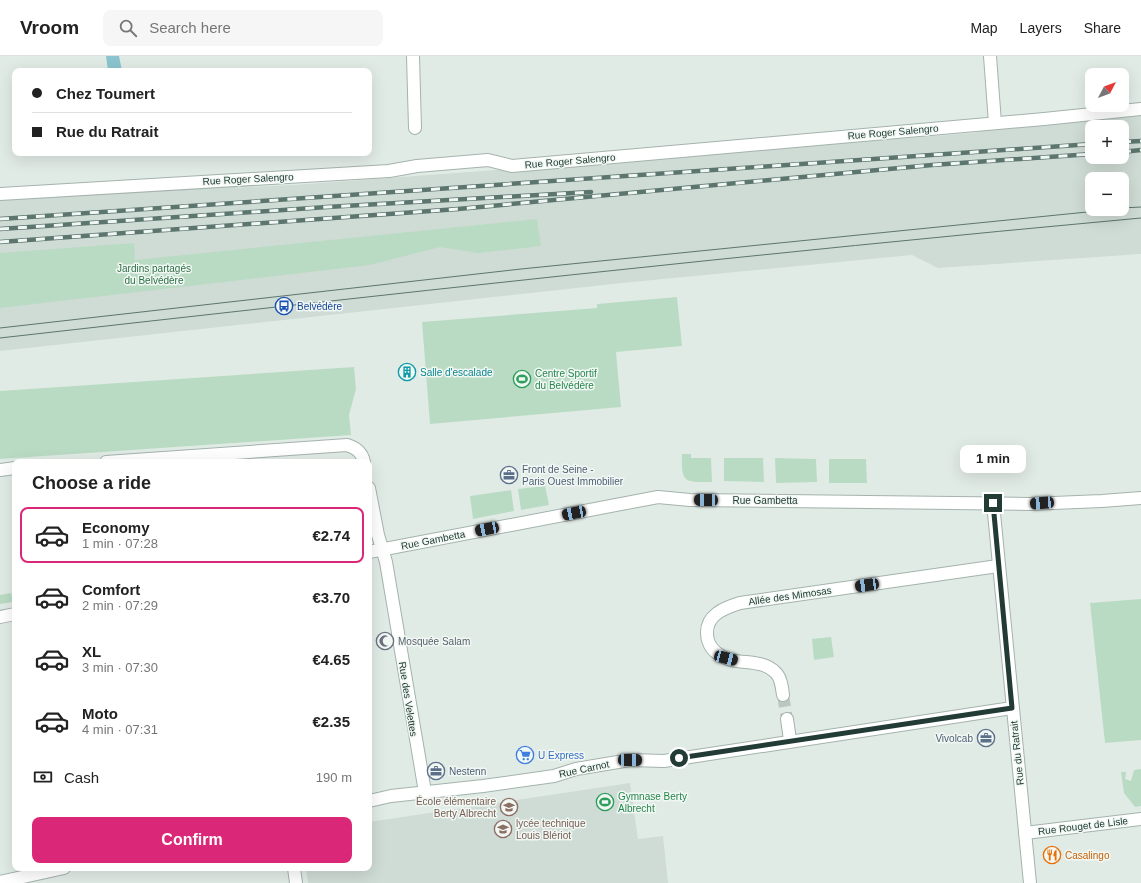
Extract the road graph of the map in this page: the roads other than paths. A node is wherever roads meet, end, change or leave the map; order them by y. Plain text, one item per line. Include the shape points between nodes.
1 (413, 56) edge
2 (990, 56) edge
3 (1141, 109) edge
4 (995, 123) junction
5 (415, 128) dead end
6 (0, 194) edge
7 (149, 459) edge
8 (363, 459) edge
9 (12, 468) edge
10 (0, 470) edge
11 (1141, 498) edge
12 (993, 503) junction
13 (372, 504) edge
14 (382, 550) junction
15 (372, 552) edge
16 (998, 566) junction
17 (12, 614) edge
18 (0, 616) edge
19 (783, 695) tunnel mouth
20 (1012, 708) junction
21 (787, 719) tunnel mouth
22 (790, 740) junction
23 (425, 792) junction
24 (372, 800) edge
25 (1141, 819) edge
26 (1025, 833) junction
27 (50, 871) edge
28 (294, 871) edge
29 (0, 882) edge
30 (296, 883) edge
31 (1030, 883) edge

1 - 5 street
2 - 4 street
3 - 4 street, Rue Roger Salengro
4 - 6 street, Rue Roger Salengro via 512,166 488,160 389,171
7 - 8 street via 347,445 361,452
9 - 10 street
11 - 12 street, Rue Gambetta
12 - 14 street, Rue Gambetta via 690,500 658,497
12 - 16 street, Rue du Ratrait
13 - 14 street, Rue des Velettes
14 - 15 street, Rue Gambetta
14 - 23 street, Rue des Velettes
16 - 19 street, Allée des Mimosas via 740,603 715,614 710,620 707,638 717,654 769,667 776,672
16 - 20 street, Rue du Ratrait
17 - 18 street
20 - 22 street, Rue Carnot
20 - 26 street, Rue du Ratrait
21 - 22 street
22 - 23 street, Rue Carnot via 664,761 630,760 576,769 554,776
23 - 24 street, Rue Carnot
25 - 26 street, Rue Rouget de Lisle
26 - 31 street, Rue du Ratrait
27 - 29 street
28 - 30 street

